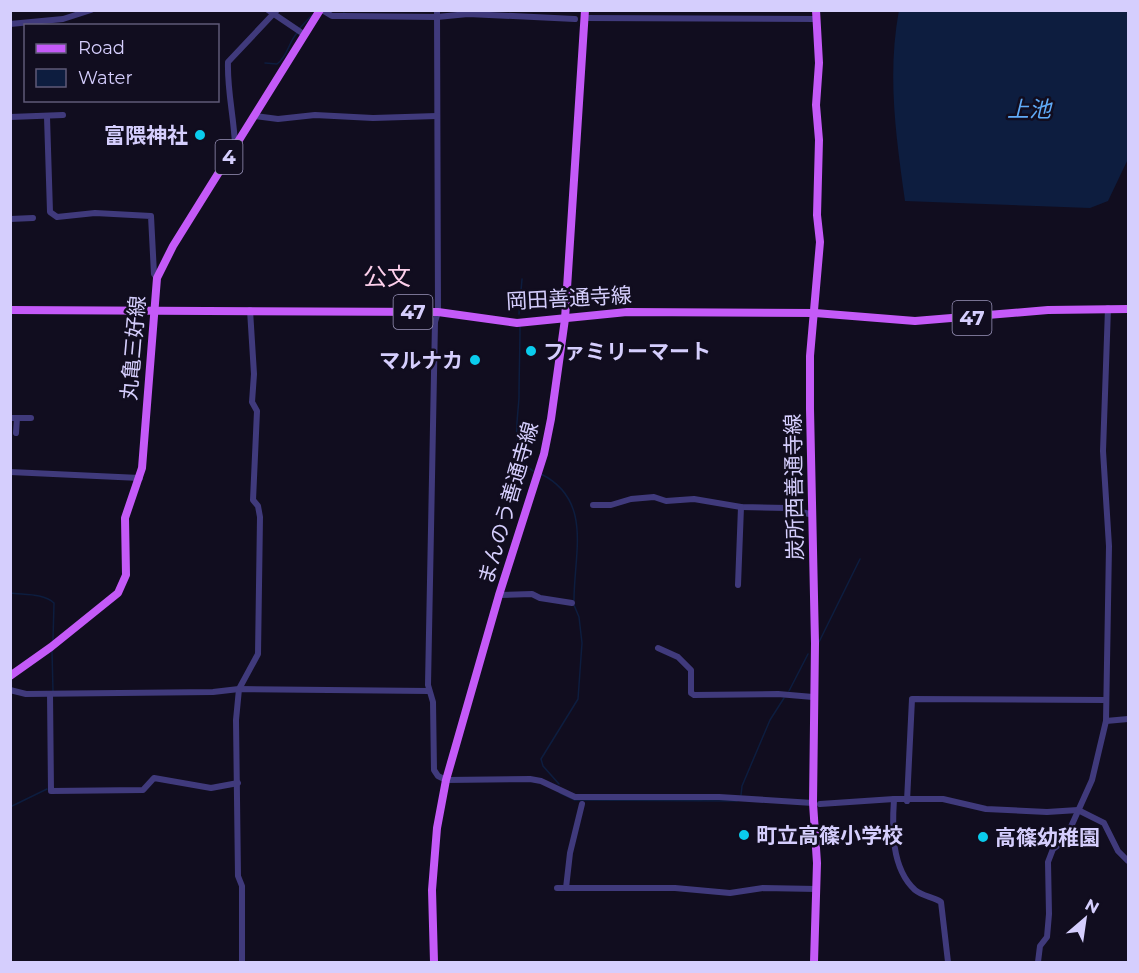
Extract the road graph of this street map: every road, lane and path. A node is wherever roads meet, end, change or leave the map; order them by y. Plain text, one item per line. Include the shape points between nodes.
1 (91, 10) edge
2 (321, 10) edge
3 (273, 12) edge
4 (73, 14) edge
5 (437, 14) edge
6 (731, 14) edge
7 (817, 15) edge
8 (581, 16) edge
9 (10, 24) edge
10 (303, 34) junction
11 (63, 115) dead end
12 (255, 116) junction
13 (437, 116) junction
14 (10, 117) edge
15 (47, 117) junction
16 (235, 147) junction
17 (33, 218) dead end
18 (10, 219) edge
19 (158, 278) junction
20 (1108, 308) junction
21 (155, 309) junction
22 (1128, 309) edge
23 (10, 310) edge
24 (250, 310) junction
25 (438, 312) junction
26 (814, 313) junction
27 (565, 319) junction
28 (14, 418) edge
29 (31, 418) dead end
30 (16, 433) dead end
31 (10, 472) edge
32 (140, 478) junction
33 (594, 505) dead end
34 (741, 507) junction
35 (813, 515) junction
36 (738, 585) dead end
37 (499, 595) junction
38 (572, 603) dead end
39 (658, 648) dead end
40 (10, 676) edge
41 (239, 689) junction
42 (10, 690) edge
43 (429, 691) junction
44 (50, 694) junction
45 (813, 697) junction
46 (1106, 700) junction
47 (1128, 719) edge
48 (1106, 721) junction
49 (446, 780) junction
50 (238, 783) junction
51 (894, 799) junction
52 (907, 801) junction
53 (582, 804) dead end
54 (816, 804) junction
55 (1078, 810) junction
56 (1128, 861) edge
57 (557, 888) dead end
58 (566, 888) junction
59 (817, 889) junction
60 (242, 963) edge
61 (434, 963) edge
62 (814, 963) edge
63 (948, 963) edge
64 (1038, 963) edge

1 - 4 street
2 - 5 street via 332,16
2 - 10 main road, 丸亀三好線 / 4
3 - 10 street
3 - 16 street via 228,62
4 - 9 street
5 - 8 street
5 - 13 street
6 - 7 street
6 - 8 street
7 - 26 main road, 炭所西善通寺線 via 820,242
8 - 27 main road, まんのう善通寺線
10 - 12 main road, 丸亀三好線 / 4
11 - 15 street
12 - 13 street
12 - 16 main road, 丸亀三好線 / 4
13 - 25 street
14 - 15 street
15 - 19 street via 50,212 57,217 96,213 151,216 154,274
16 - 19 main road, 丸亀三好線 / 4 via 173,246
17 - 18 street
19 - 21 main road, 丸亀三好線 / 4
20 - 22 main road, 岡田善通寺線 / 47
20 - 26 main road, 岡田善通寺線 / 47 via 915,321
20 - 46 street via 1103,451 1109,546
21 - 23 main road, 岡田善通寺線 / 47
21 - 24 main road, 岡田善通寺線 / 47
21 - 32 main road, 丸亀三好線 / 4
24 - 25 main road, 岡田善通寺線 / 47
24 - 41 street via 252,402 257,411 253,500 260,517 259,643 257,659
25 - 27 main road, 岡田善通寺線 / 47 via 517,323
25 - 43 street
26 - 27 main road, 岡田善通寺線 / 47 via 627,312
26 - 35 main road, 炭所西善通寺線 via 810,409
27 - 37 main road, まんのう善通寺線 via 544,454
28 - 29 street
28 - 30 street
31 - 32 street
32 - 40 main road, 丸亀三好線 / 4 via 126,518 126,575 118,593
33 - 34 street via 654,497 666,501 708,500
34 - 35 street via 787,508
34 - 36 street
35 - 45 main road, 炭所西善通寺線
37 - 38 street via 524,593
37 - 49 main road, まんのう善通寺線
39 - 45 street via 678,657 691,670 694,695
41 - 43 street
41 - 44 street
41 - 50 street
42 - 44 street
43 - 49 street via 433,702 434,770
44 - 50 street via 51,791 142,790 154,778 211,788
45 - 54 main road, 炭所西善通寺線
46 - 48 street
46 - 52 street via 912,699
47 - 48 street
48 - 55 street via 1092,780
49 - 54 street via 530,779 575,797 719,797
49 - 61 main road, まんのう善通寺線 via 432,890
50 - 60 street via 237,876 242,886
51 - 52 street
51 - 54 street
51 - 63 street via 891,829 898,858 915,890 941,902
52 - 55 street via 943,799 986,809 1047,813
53 - 58 street
54 - 59 main road, 炭所西善通寺線
55 - 56 street via 1104,823 1118,851
55 - 64 street via 1065,840 1053,849 1048,862 1047,937 1040,946
57 - 58 street
58 - 59 street via 675,888 730,893 764,888
59 - 62 main road, 炭所西善通寺線

